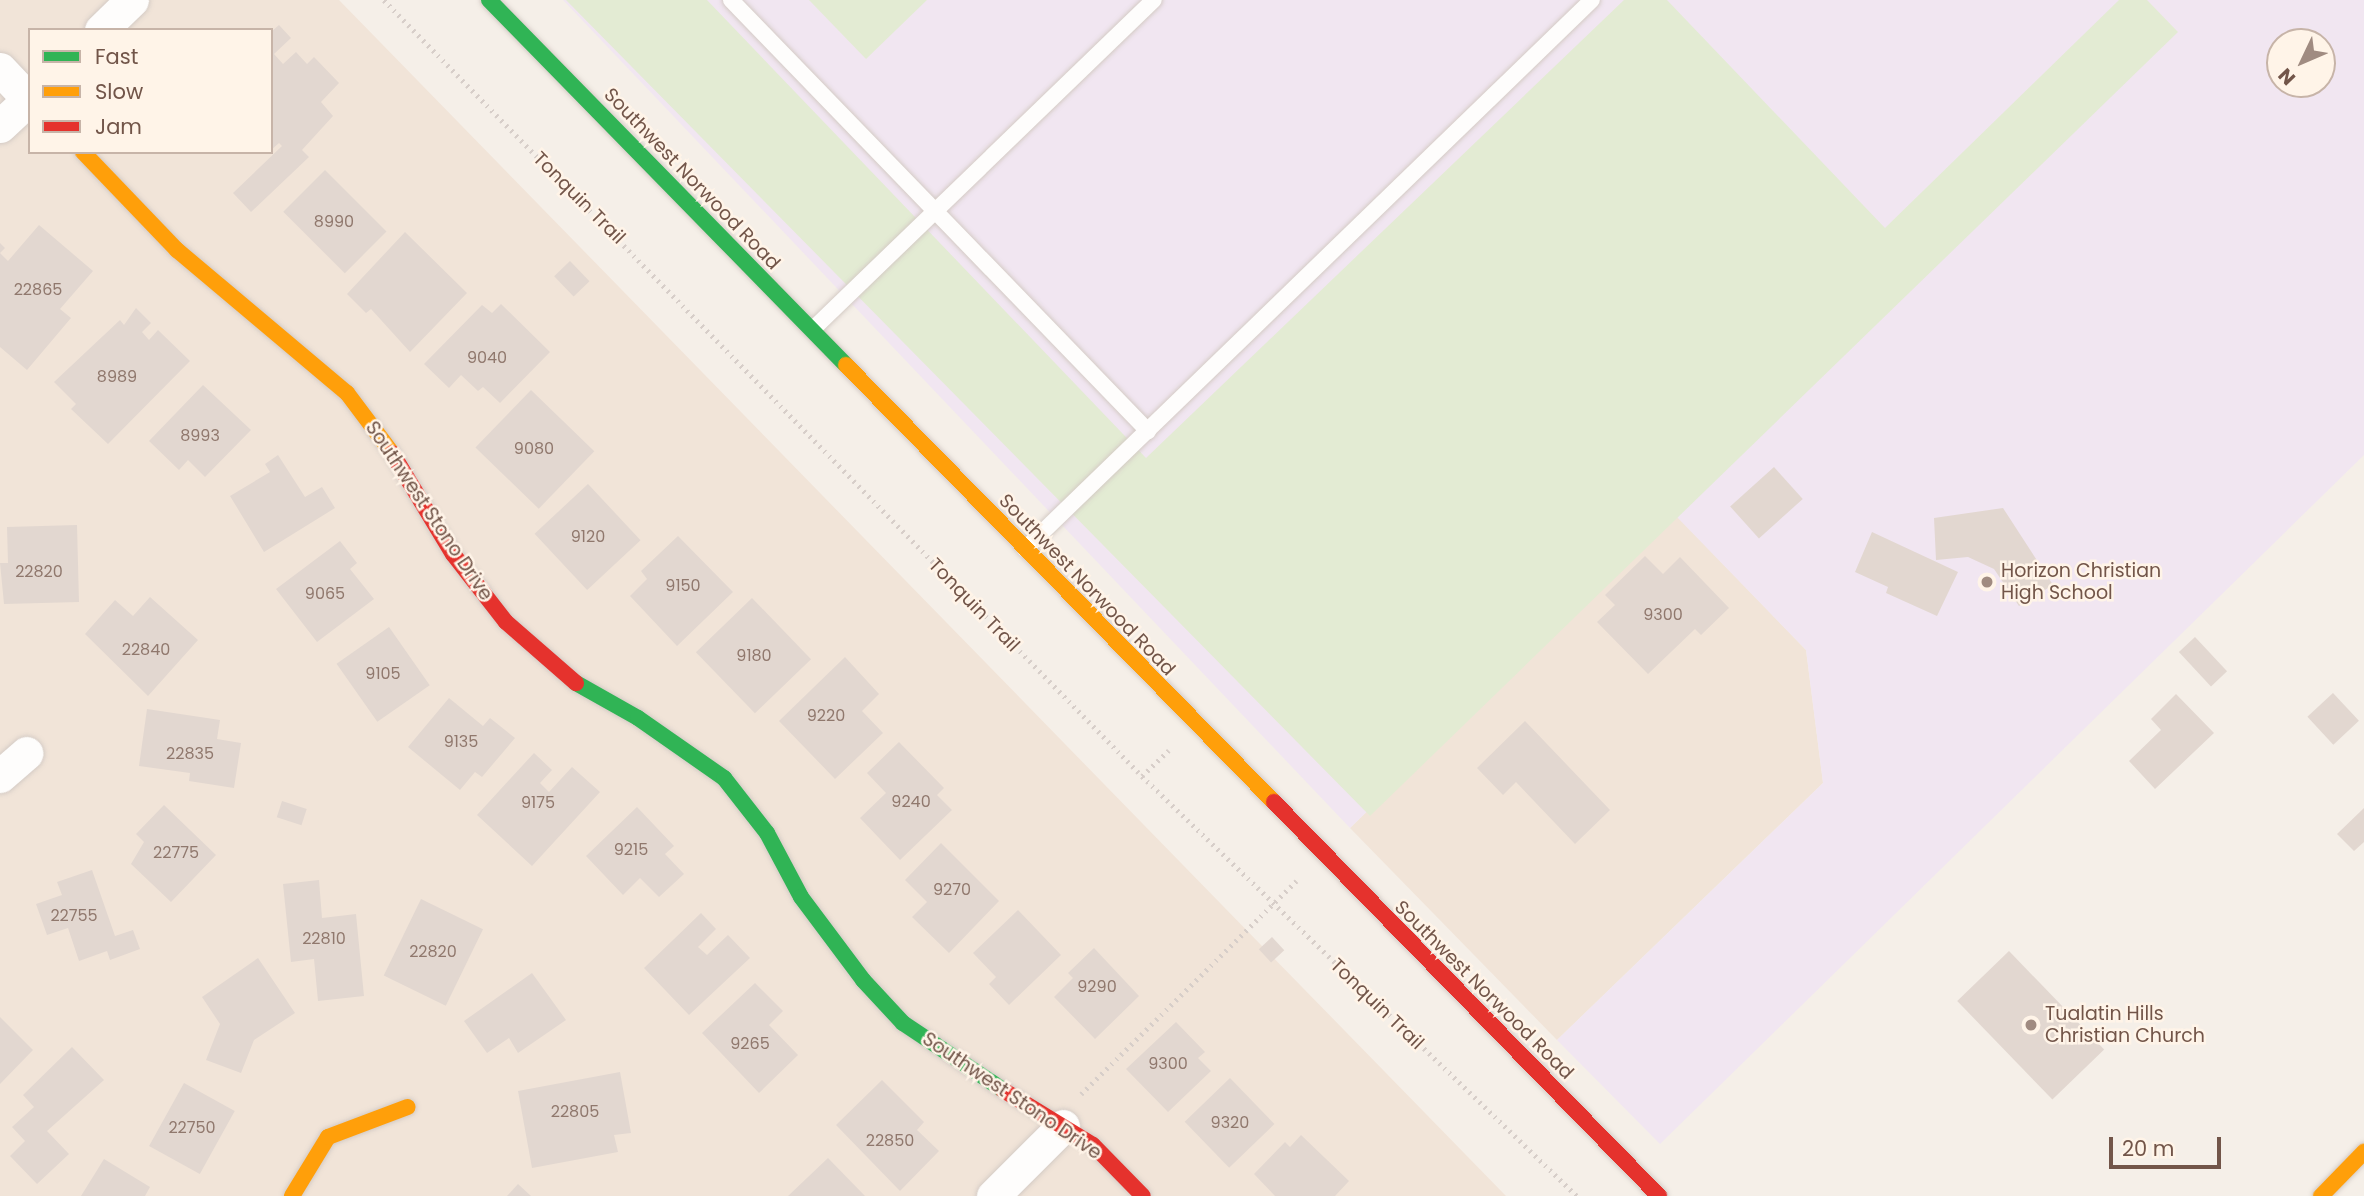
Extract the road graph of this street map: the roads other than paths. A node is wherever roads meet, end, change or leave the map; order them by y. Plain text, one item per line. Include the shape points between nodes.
1 (132, 0) edge
2 (489, 0) edge
3 (731, 0) edge
4 (1153, 0) edge
5 (1592, 0) edge
6 (103, 28) edge
7 (0, 69) edge
8 (28, 98) edge
9 (28, 100) edge
10 (0, 126) edge
11 (85, 154) edge
12 (935, 211) junction
13 (810, 331) junction
14 (1148, 431) junction
15 (1023, 551) junction
16 (26, 753) dead end
17 (0, 776) edge
18 (408, 1107) dead end
19 (1063, 1126) junction
20 (2364, 1152) edge
21 (292, 1196) edge
22 (993, 1196) edge
23 (1143, 1196) edge
24 (1659, 1196) edge
25 (2322, 1196) edge

1 - 6 street
2 - 13 street, Southwest Norwood Road
3 - 12 lane
4 - 12 lane
5 - 14 lane
7 - 8 street
9 - 10 street
11 - 19 street, Southwest Stono Drive via 177,250 347,393 405,471 453,554 506,622 568,678 638,718 724,778 767,833 809,907 863,980 903,1023
12 - 13 lane
12 - 14 lane
13 - 15 street, Southwest Norwood Road
14 - 15 lane
15 - 24 street, Southwest Norwood Road
16 - 17 street
18 - 21 street via 328,1137
19 - 22 street
19 - 23 street, Southwest Stono Drive via 1093,1145
20 - 25 street

